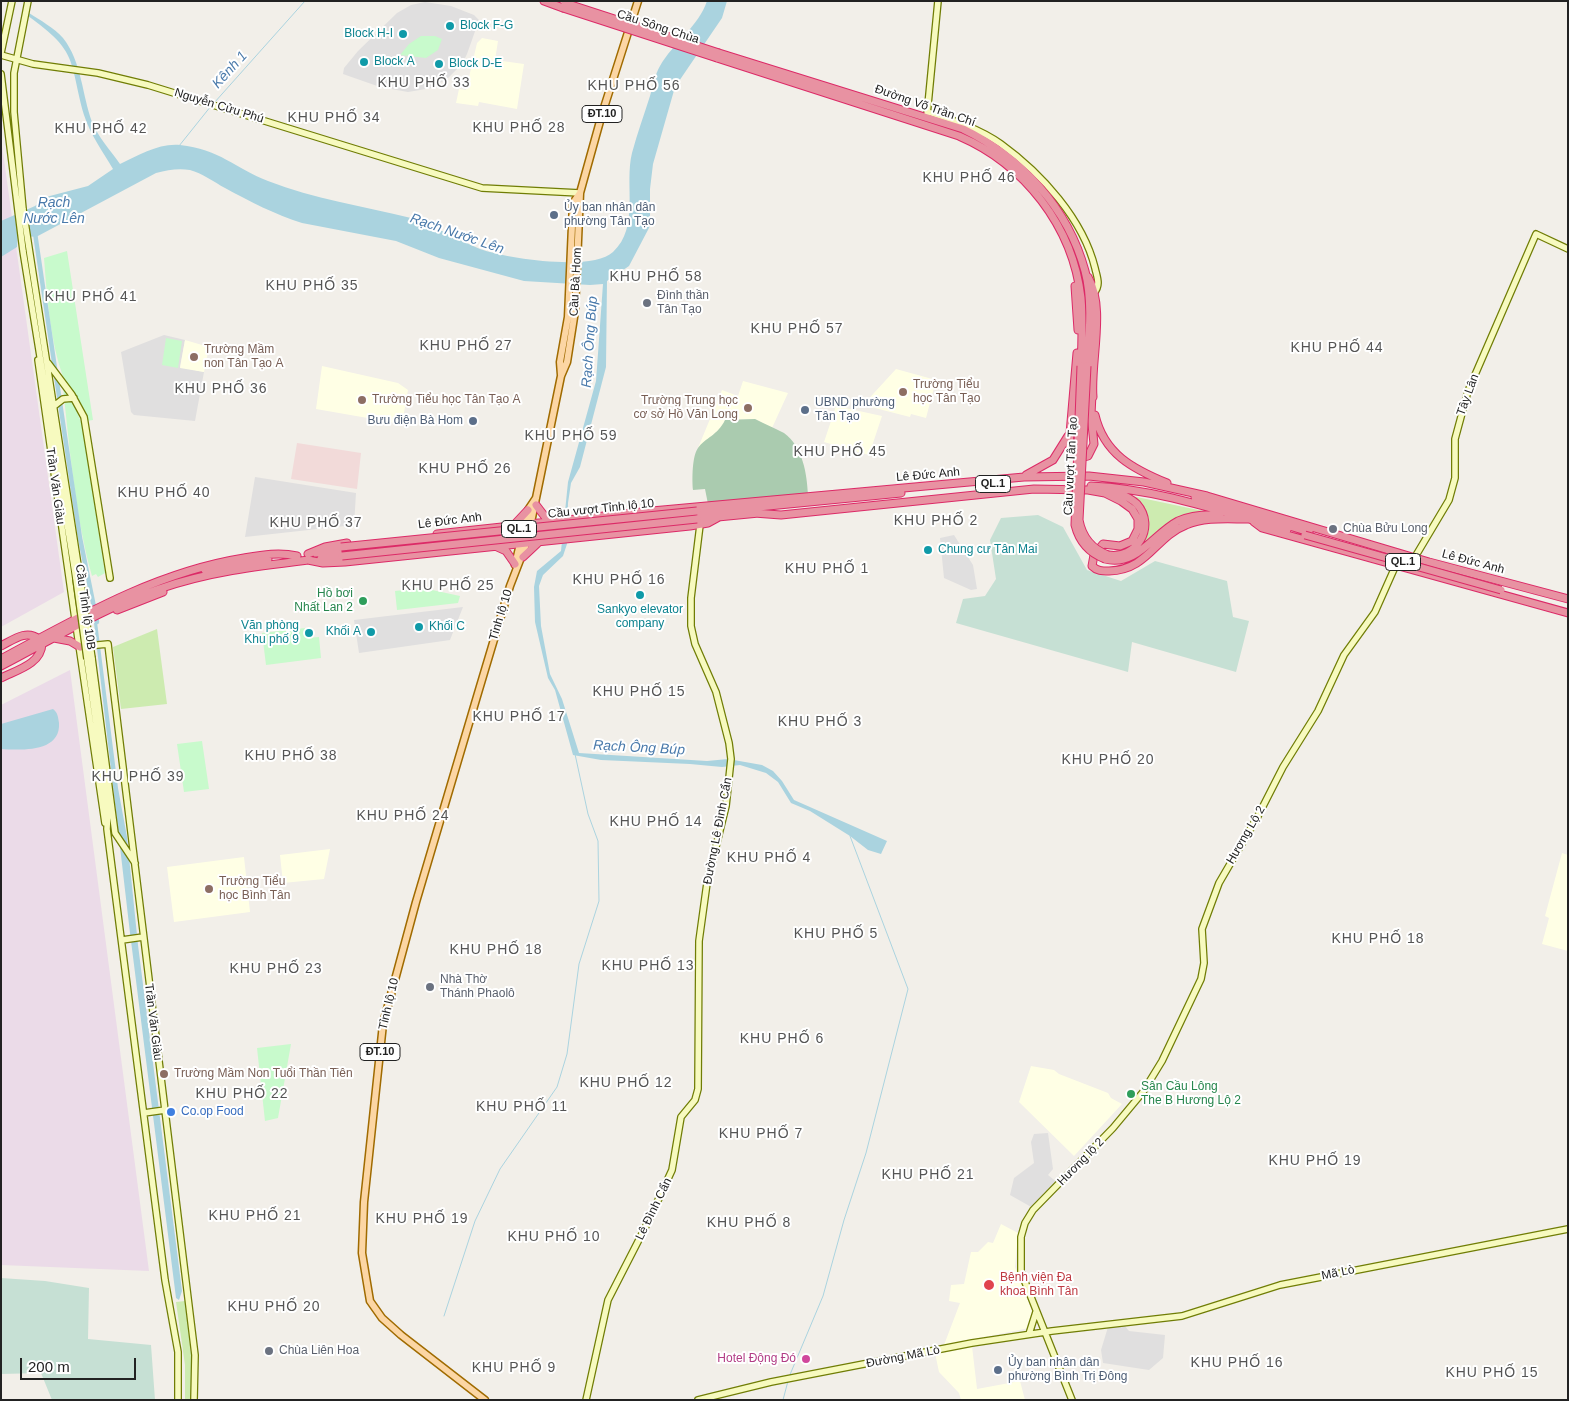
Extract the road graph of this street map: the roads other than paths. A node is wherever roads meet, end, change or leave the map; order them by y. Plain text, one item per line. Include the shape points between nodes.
1 (12, 1) edge
2 (28, 1) edge
3 (544, 1) edge
4 (638, 1) edge
5 (938, 1) edge
6 (563, 4) edge
7 (1, 54) edge
8 (718, 56) junction
9 (17, 60) junction
10 (1, 74) edge
11 (927, 115) junction
12 (926, 125) junction
13 (580, 193) junction
14 (20, 209) junction
15 (1068, 246) junction
16 (1568, 249) edge
17 (26, 250) junction
18 (1086, 272) junction
19 (1094, 293) junction
20 (38, 353) junction
21 (40, 360) joint
22 (47, 362) junction
23 (563, 362) joint
24 (1084, 366) junction
25 (1092, 394) junction
26 (72, 397) junction
27 (54, 406) junction
28 (1070, 434) junction
29 (1024, 477) junction
30 (1102, 486) junction
31 (1033, 488) junction
32 (1179, 490) junction
33 (1193, 496) junction
34 (536, 502) junction
35 (761, 502) junction
36 (1128, 505) junction
37 (741, 509) junction
38 (528, 510) junction
39 (1231, 515) junction
40 (701, 516) junction
41 (719, 517) joint
42 (587, 518) junction
43 (1249, 519) junction
44 (548, 522) junction
45 (1145, 522) junction
46 (1270, 522) junction
47 (528, 524) junction
48 (514, 525) junction
49 (490, 528) junction
50 (454, 532) junction
51 (587, 537) junction
52 (545, 540) junction
53 (523, 542) junction
54 (493, 546) junction
55 (1384, 548) junction
56 (456, 550) junction
57 (308, 557) junction
58 (523, 557) junction
59 (1106, 557) junction
60 (1414, 557) junction
61 (1378, 561) junction
62 (1429, 562) junction
63 (515, 567) junction
64 (1395, 567) junction
65 (1424, 574) junction
66 (110, 578) dead end
67 (182, 578) junction
68 (1566, 602) edge
69 (1568, 613) edge
70 (94, 614) junction
71 (76, 622) junction
72 (54, 638) junction
73 (40, 641) junction
74 (1, 646) edge
75 (30, 647) junction
76 (80, 647) junction
77 (1, 654) edge
78 (1, 658) edge
79 (1, 666) edge
80 (1, 671) edge
81 (1, 678) edge
82 (107, 828) junction
83 (135, 863) junction
84 (143, 937) junction
85 (122, 940) junction
86 (697, 1015) joint
87 (163, 1110) junction
88 (146, 1112) junction
89 (1127, 1113) joint
90 (1568, 1229) edge
91 (1036, 1312) junction
92 (1111, 1323) joint
93 (1044, 1332) junction
94 (1029, 1334) junction
95 (178, 1400) edge
96 (194, 1400) edge
97 (485, 1400) edge
98 (586, 1400) edge
99 (698, 1400) edge
100 (1072, 1400) edge

1 - 7 main road
2 - 9 main road
3 - 6 highway
4 - 13 main road, ĐT.10
5 - 11 main road
6 - 8 highway, Cầu Sông Chùa, bridge
7 - 9 main road, Nguyễn Cửu Phú
8 - 11 highway, Đường Võ Trần Chí
8 - 12 highway, Đường Võ Trần Chí
9 - 13 main road, Nguyễn Cửu Phú via 98,72 204,101 482,188
9 - 14 main road via 13,89
10 - 14 main road
11 - 12 highway
11 - 18 highway, Đường Võ Trần Chí via 978,137 1020,166 1063,218
11 - 19 main road via 964,125 993,140 1029,168 1047,187 1077,226 1089,250 1098,280
12 - 15 highway, Đường Võ Trần Chí via 974,143 1008,166 1048,209
13 - 23 main road, Cầu Bà Hom / ĐT.10 via 576,202
14 - 17 main road
15 - 24 highway, Đường Võ Trần Chí via 1081,296
15 - 28 highway via 1078,323
16 - 60 main road, Tây Lân via 1536,234 1468,392 1455,438 1456,478 1449,500
17 - 20 main road, Trần Văn Giàu
17 - 22 main road, Cầu Tỉnh lộ 10B
18 - 19 highway
18 - 24 highway, Đường Võ Trần Chí via 1089,316
19 - 25 highway
20 - 21 main road, Trần Văn Giàu
20 - 71 main road, Trần Văn Giàu
21 - 82 main road, Cầu Tỉnh lộ 10B, bridge via 81,609 106,794
22 - 26 main road
22 - 27 main road, Cầu Tỉnh lộ 10B
23 - 34 main road, Tỉnh lộ 10 / ĐT.10
24 - 59 highway, bridge via 1075,525 1092,553
25 - 28 highway via 1094,444 1090,454 1080,458 1073,455
25 - 32 highway via 1099,428 1117,455 1140,472
26 - 27 main road via 62,399
26 - 66 main road via 84,417 88,436
27 - 83 main road, Cầu Tỉnh lộ 10B, bridge via 115,833
28 - 29 highway via 1053,460
29 - 32 highway, Lê Đức Anh / QL.1 via 1116,478
29 - 35 highway, Lê Đức Anh / QL.1
30 - 31 highway, Lê Đức Anh / QL.1
30 - 39 highway, Lê Đức Anh / QL.1 via 1161,495
30 - 45 highway via 1133,501 1142,511
31 - 36 highway, Lê Đức Anh / QL.1 via 1098,491
31 - 41 highway, Lê Đức Anh / QL.1 via 781,515 754,513
32 - 33 highway
33 - 37 highway, Lê Đức Anh / QL.1 via 1114,481 1051,480
33 - 46 highway, Lê Đức Anh / QL.1
33 - 55 highway, Lê Đức Anh / QL.1
34 - 38 main road, Tỉnh lộ 10 / ĐT.10
34 - 44 highway
34 - 47 main road, Tỉnh lộ 10 / ĐT.10
35 - 37 highway
35 - 40 highway, Lê Đức Anh / QL.1
36 - 43 highway, Lê Đức Anh / QL.1 via 1138,518 1138,532 1126,544 1100,546 1092,559 1092,566 1096,569 1113,571 1137,564 1175,531 1191,523
36 - 45 highway via 1137,510
37 - 40 highway, Lê Đức Anh / QL.1
38 - 47 main road, Tỉnh lộ 10 / ĐT.10
38 - 48 highway
39 - 43 highway, Lê Đức Anh / QL.1
39 - 59 highway via 1185,518 1131,557 1117,561
40 - 41 highway, Cầu vượt Tỉnh lộ 10 / QL.1
40 - 42 highway, Lê Đức Anh / QL.1
40 - 51 highway, Lê Đức Anh / QL.1
40 - 57 highway, Cầu vượt Tỉnh lộ 10 / QL.1, bridge
40 - 86 main road, Đường Lê Đình Cẩn via 691,626 695,644 716,692 731,759 726,806 707,883 700,930
42 - 44 highway, Lê Đức Anh / QL.1
42 - 51 highway via 584,529
43 - 46 highway, Lê Đức Anh / QL.1
43 - 61 highway, Lê Đức Anh / QL.1 via 1262,528
44 - 47 highway, Lê Đức Anh / QL.1
44 - 52 highway
45 - 59 highway via 1143,536 1134,549
46 - 68 highway, Lê Đức Anh / QL.1 via 1501,588
47 - 48 highway, Lê Đức Anh / QL.1
47 - 53 main road, Tỉnh lộ 10 / ĐT.10
48 - 49 highway, Lê Đức Anh / QL.1
49 - 50 highway, Lê Đức Anh / QL.1
49 - 54 highway via 495,538
50 - 56 highway via 459,539
50 - 57 highway, Lê Đức Anh / QL.1 via 335,544
51 - 52 highway, Lê Đức Anh / QL.1
52 - 53 highway, Lê Đức Anh / QL.1
52 - 58 highway
53 - 54 highway, Lê Đức Anh / QL.1
53 - 58 main road, Tỉnh lộ 10 / ĐT.10
53 - 63 main road, Tỉnh lộ 10 / ĐT.10
54 - 56 highway, Lê Đức Anh / QL.1
54 - 63 highway via 506,551
55 - 60 highway, Lê Đức Anh / QL.1
55 - 61 highway via 1387,558
56 - 57 highway, Lê Đức Anh / QL.1 via 330,563
57 - 67 highway, Lê Đức Anh / QL.1
57 - 67 highway, Lê Đức Anh / QL.1 via 297,556
58 - 63 main road, Tỉnh lộ 10 / ĐT.10
60 - 62 highway, Lê Đức Anh / QL.1
60 - 64 highway
61 - 64 highway, Lê Đức Anh / QL.1
62 - 65 highway via 1422,566
62 - 68 highway, Lê Đức Anh / QL.1
63 - 97 main road, Tỉnh lộ 10 / ĐT.10 via 383,1024 364,1194 362,1253 368,1295 382,1318
64 - 65 highway, Lê Đức Anh / QL.1
64 - 89 main road, Hương Lộ 2 via 1375,612 1344,656 1318,711 1218,884 1202,929 1204,970 1201,979 1156,1071
65 - 69 highway, Lê Đức Anh / QL.1
67 - 70 highway, Lê Đức Anh / QL.1 via 150,597
67 - 70 highway, Lê Đức Anh / QL.1 via 132,592
70 - 71 highway, Lê Đức Anh / QL.1
71 - 72 highway, Lê Đức Anh / QL.1
71 - 73 highway, Lê Đức Anh / QL.1
71 - 76 main road, Trần Văn Giàu
72 - 73 highway, Lê Đức Anh / QL.1
72 - 76 highway
73 - 74 highway via 32,635 23,635
73 - 75 highway, Lê Đức Anh / QL.1
73 - 81 highway via 40,654 34,661
75 - 77 highway, Lê Đức Anh / QL.1 via 15,647
75 - 78 highway, Lê Đức Anh / QL.1
75 - 79 highway, Lê Đức Anh / QL.1
75 - 80 highway, Lê Đức Anh / QL.1 via 25,657
76 - 82 main road, Trần Văn Giàu
76 - 83 main road, Trần Văn Giàu, bridge via 104,644
82 - 85 main road, Trần Văn Giàu
83 - 84 main road, Trần Văn Giàu
84 - 85 main road
84 - 87 main road, Trần Văn Giàu
85 - 88 main road, Trần Văn Giàu
86 - 98 main road, Lê Đình Cẩn via 698,1089 695,1100 681,1117 672,1170 608,1300
87 - 88 main road
87 - 96 main road, Trần Văn Giàu via 195,1355
88 - 95 main road, Trần Văn Giàu via 165,1280 178,1352
89 - 91 main road, Hương lộ 2 via 1033,1210 1021,1237 1019,1260
90 - 92 main road, Mã Lò via 1280,1285 1182,1316
91 - 93 main road
91 - 94 main road
92 - 93 main road, Đường Mã Lò
93 - 94 main road, Đường Mã Lò
93 - 100 main road
94 - 99 main road, Đường Mã Lò via 794,1377

